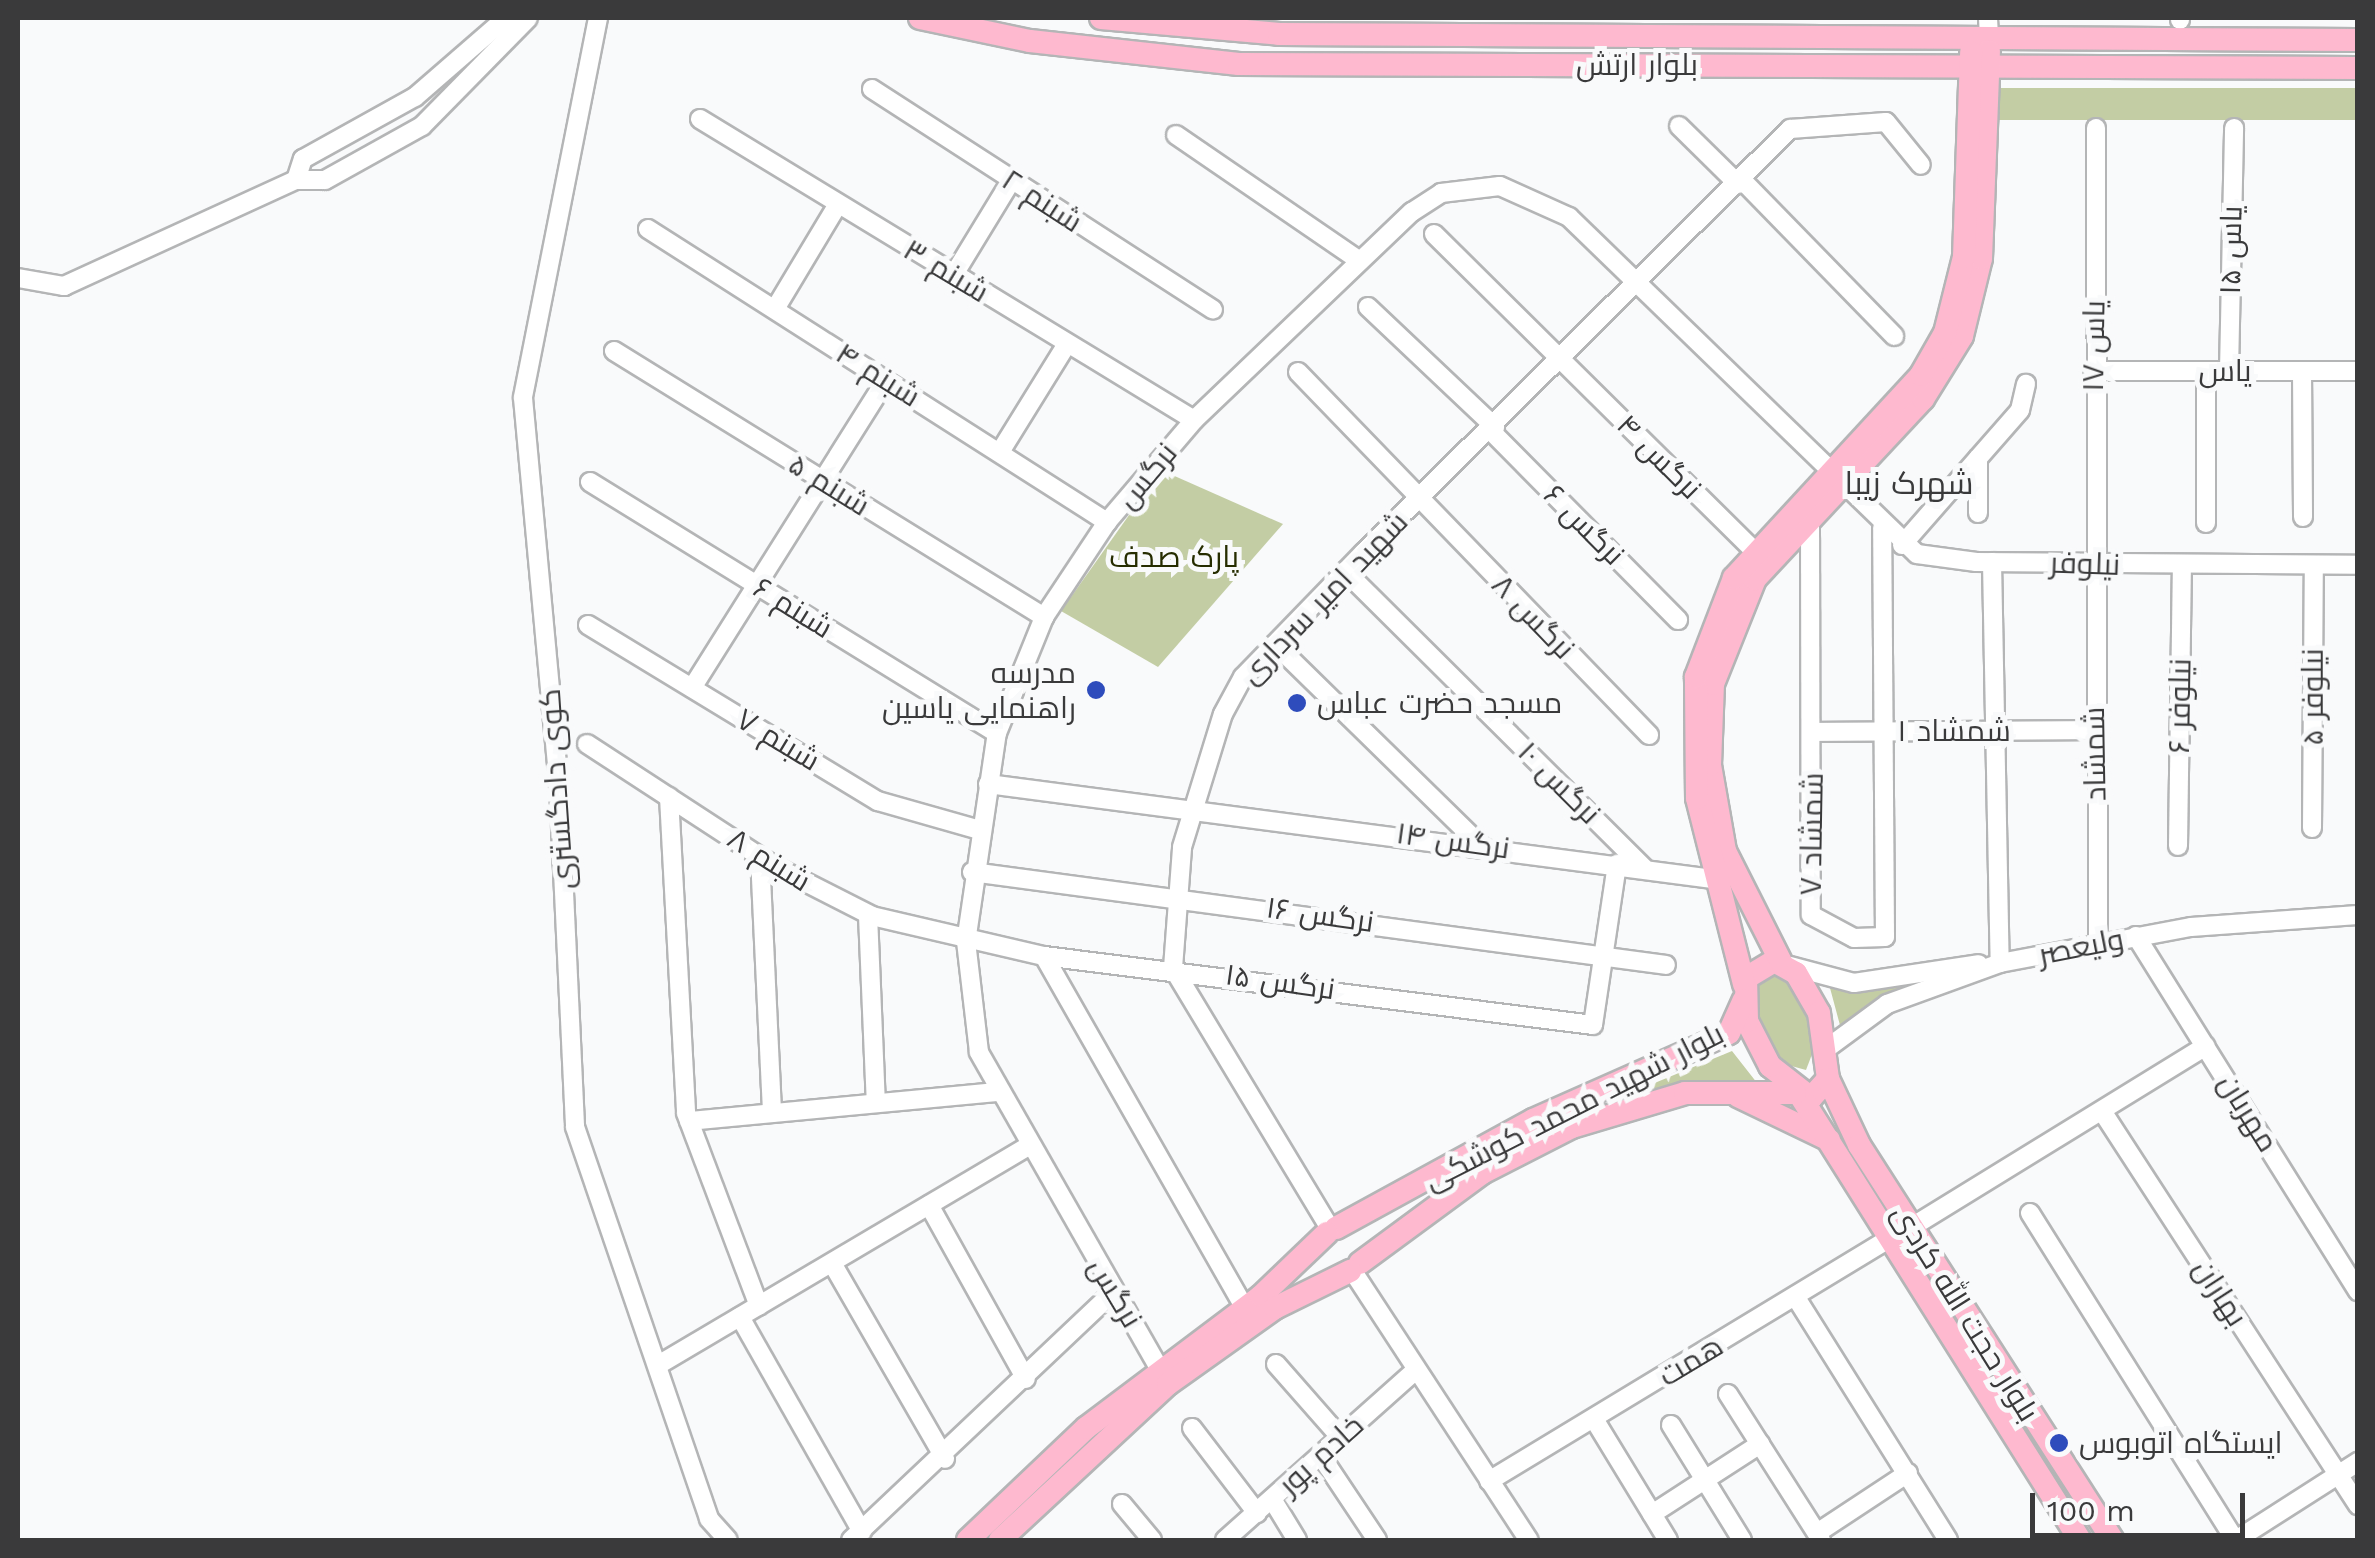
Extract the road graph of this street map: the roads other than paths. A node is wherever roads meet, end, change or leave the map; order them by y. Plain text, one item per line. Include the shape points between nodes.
1 (506, 18) edge
2 (528, 18) edge
3 (598, 18) edge
4 (920, 18) edge
5 (1101, 18) edge
6 (1980, 28) edge
7 (2358, 40) edge
8 (1980, 65) junction
9 (2358, 68) edge
10 (872, 89) dead end
11 (700, 119) dead end
12 (1679, 126) dead end
13 (2096, 128) dead end
14 (2234, 128) dead end
15 (1176, 134) dead end
16 (1921, 165) dead end
17 (296, 180) junction
18 (1012, 181) junction
19 (1740, 182) junction
20 (837, 206) junction
21 (648, 229) dead end
22 (1434, 234) dead end
23 (1357, 260) junction
24 (953, 276) junction
25 (18, 278) edge
26 (1642, 286) junction
27 (1368, 307) dead end
28 (775, 310) junction
29 (1213, 310) dead end
30 (1894, 336) dead end
31 (1067, 344) junction
32 (614, 352) dead end
33 (1564, 362) junction
34 (2093, 371) junction
35 (2206, 371) junction
36 (2229, 371) junction
37 (2302, 371) junction
38 (2358, 371) edge
39 (1298, 372) dead end
40 (886, 380) junction
41 (2026, 384) dead end
42 (1194, 420) junction
43 (1493, 429) junction
44 (1000, 452) junction
45 (1978, 458) junction
46 (1835, 479) junction
47 (822, 481) junction
48 (590, 482) dead end
49 (1418, 500) junction
50 (1978, 513) dead end
51 (2303, 516) dead end
52 (1810, 517) junction
53 (1107, 522) junction
54 (2206, 523) dead end
55 (1882, 528) junction
56 (1902, 544) junction
57 (1755, 552) junction
58 (1992, 562) junction
59 (2092, 564) junction
60 (2314, 565) junction
61 (2358, 565) edge
62 (2182, 567) junction
63 (1345, 571) junction
64 (756, 585) junction
65 (1044, 618) junction
66 (1678, 620) dead end
67 (588, 625) dead end
68 (1275, 644) junction
69 (692, 688) junction
70 (2095, 730) junction
71 (1992, 731) junction
72 (1813, 732) junction
73 (1882, 732) junction
74 (997, 733) junction
75 (1649, 735) dead end
76 (588, 744) dead end
77 (988, 784) junction
78 (669, 797) junction
79 (1192, 806) junction
80 (2312, 828) dead end
81 (980, 830) junction
82 (1480, 845) junction
83 (2178, 846) dead end
84 (760, 857) junction
85 (1618, 864) junction
86 (1644, 868) junction
87 (972, 872) junction
88 (1722, 877) junction
89 (1176, 896) junction
90 (868, 914) junction
91 (2358, 915) edge
92 (2136, 936) junction
93 (966, 942) junction
94 (2098, 944) junction
95 (1604, 954) junction
96 (1044, 956) junction
97 (2000, 963) junction
98 (1785, 964) junction
99 (1666, 965) dead end
100 (1173, 968) junction
101 (1744, 992) junction
102 (2206, 1046) junction
103 (1826, 1049) junction
104 (1828, 1079) junction
105 (996, 1092) junction
106 (1735, 1095) junction
107 (1798, 1095) junction
108 (876, 1104) junction
109 (2102, 1111) junction
110 (772, 1114) junction
111 (690, 1122) junction
112 (1829, 1140) junction
113 (1028, 1148) junction
114 (929, 1205) junction
115 (2030, 1213) dead end
116 (1331, 1230) junction
117 (1900, 1233) junction
118 (832, 1263) junction
119 (1354, 1268) junction
120 (2358, 1291) edge
121 (1114, 1292) junction
122 (1795, 1296) junction
123 (758, 1306) junction
124 (1244, 1307) junction
125 (740, 1317) junction
126 (660, 1364) junction
127 (1276, 1364) dead end
128 (1159, 1368) junction
129 (1416, 1370) junction
130 (1026, 1378) junction
131 (1728, 1394) dead end
132 (1594, 1419) junction
133 (1670, 1425) dead end
134 (1192, 1428) dead end
135 (1341, 1438) junction
136 (1760, 1444) junction
137 (1321, 1456) junction
138 (945, 1459) junction
139 (2358, 1462) edge
140 (1908, 1473) junction
141 (2338, 1474) junction
142 (1704, 1479) junction
143 (1489, 1481) junction
144 (1272, 1499) junction
145 (1122, 1504) dead end
146 (2358, 1505) edge
147 (1257, 1513) junction
148 (1652, 1514) junction
149 (857, 1536) edge
150 (1819, 1536) edge
151 (728, 1540) edge
152 (968, 1540) edge
153 (1000, 1540) edge
154 (1152, 1540) edge
155 (1226, 1540) edge
156 (1297, 1540) edge
157 (1377, 1540) edge
158 (1529, 1540) edge
159 (1668, 1540) edge
160 (1742, 1540) edge
161 (1948, 1540) edge
162 (2080, 1540) edge
163 (2113, 1540) edge
164 (2236, 1540) edge

1 - 17 street via 415,97 303,159
2 - 17 street via 402,140 326,180
3 - 126 street, کوی دادگستری via 522,398 559,786 576,1127
4 - 8 main road, بلوار ارتش via 1030,41 1240,64
5 - 6 main road, بلوار ارتش via 1279,34
6 - 7 main road, بلوار ارتش
6 - 8 main road
8 - 9 main road, بلوار ارتش
8 - 46 main road via 1954,305 1921,376
10 - 18 street, شبنم ۲
11 - 20 street, شبنم ۳
12 - 19 street
13 - 34 street, یاس ۱۷
14 - 36 street, یاس ۱۵
15 - 23 street
16 - 19 street, شهید امیر سرداری via 1886,122 1790,130
17 - 25 street via 64,286
18 - 24 street
18 - 29 street, شبنم ۲
19 - 26 street, شهید امیر سرداری
19 - 30 street
20 - 24 street, شبنم ۳
20 - 28 street
21 - 28 street, شبنم ۴
22 - 33 street, نرگس ۴
23 - 26 street, نرگس via 1442,193 1500,186 1569,217
23 - 42 street, نرگس
24 - 31 street, شبنم ۳
26 - 33 street, شهید امیر سرداری
26 - 46 street, نرگس
27 - 43 street, نرگس ۶
28 - 40 street, شبنم ۴
31 - 42 street, شبنم ۳
31 - 44 street
32 - 47 street, شبنم ۵
33 - 43 street, شهید امیر سرداری
33 - 57 street, نرگس ۴
34 - 35 street, یاس
34 - 59 street, یاس ۱۷
35 - 36 street, یاس
35 - 54 street
36 - 37 street, یاس
37 - 38 street, یاس
37 - 51 street
39 - 49 street, نرگس ۸
40 - 44 street, شبنم ۴
40 - 47 street
41 - 45 street via 2020,410
42 - 53 street, نرگس
43 - 49 street, شهید امیر سرداری
43 - 66 street, نرگس ۶
44 - 53 street, شبنم ۴
45 - 50 street
45 - 56 street
46 - 52 main road
46 - 55 street, نیلوفر
46 - 57 main road
47 - 64 street
47 - 65 street, شبنم ۵
48 - 64 street, شبنم ۶
49 - 63 street, شهید امیر سرداری
49 - 75 street, نرگس ۸
52 - 72 street
52 - 88 main road via 1744,597 1713,684 1710,765
53 - 65 street, نرگس
55 - 56 street, نیلوفر
55 - 73 street
56 - 58 street, نیلوفر via 1936,560
57 - 88 main road via 1720,605 1696,677 1692,752
58 - 59 street, نیلوفر
58 - 71 street
59 - 62 street, نیلوفر
59 - 70 street, شمشاد
60 - 61 street, نیلوفر
60 - 62 street, نیلوفر
60 - 80 street, نیلوفر ۵
62 - 83 street, نیلوفر ۶
63 - 68 street, شهید امیر سرداری
63 - 86 street, نرگس ۱۰
64 - 69 street
64 - 74 street, شبنم ۶
65 - 74 street, نرگس
67 - 69 street, شبنم ۷
68 - 79 street, شهید امیر سرداری via 1223,714
68 - 82 street
69 - 81 street, شبنم ۷ via 878,800
70 - 71 street, شمشاد ۱
70 - 94 street, شمشاد
71 - 73 street, شمشاد ۱
71 - 97 street
72 - 73 street, شمشاد ۱
72 - 73 street, شمشاد ۷ via 1811,916 1843,937 1884,938
74 - 77 street, نرگس
76 - 78 street, شبنم ۸
77 - 79 street, نرگس ۱۴
77 - 81 street, نرگس
78 - 84 street, شبنم ۸
78 - 111 street
79 - 82 street, نرگس ۱۴
79 - 89 street, شهید امیر سرداری
81 - 87 street, نرگس
82 - 85 street, نرگس ۱۴
84 - 90 street, شبنم ۸
84 - 110 street
85 - 86 street, نرگس ۱۴
85 - 95 street
86 - 88 street, نرگس ۱۴
87 - 89 street, نرگس ۱۶
87 - 93 street, نرگس
88 - 98 main road
88 - 101 main road
89 - 95 street, نرگس ۱۶
89 - 100 street, شهید امیر سرداری
90 - 93 street, شبنم ۸
90 - 108 street
91 - 92 street, ولیعصر
92 - 94 street, ولیعصر
92 - 102 street, مهربان
93 - 96 street, نرگس ۱۵
93 - 105 street, نرگس via 973,1023
94 - 97 street, ولیعصر
95 - 99 street, نرگس ۱۶
95 - 100 street, نرگس ۱۵ via 1594,1025
96 - 100 street, نرگس ۱۵
96 - 124 street
97 - 98 street via 1854,983
97 - 103 street, ولیعصر via 1886,1004
98 - 101 main road via 1755,966
98 - 103 main road via 1812,996
100 - 116 street
101 - 107 main road via 1755,1042
101 - 116 main road, بلوار شهید محمد کوشکی via 1715,1040 1597,1088
102 - 109 street, همت
102 - 120 street, مهربان
103 - 104 main road
104 - 107 main road via 1817,1096
104 - 117 main road, بلوار حجت الله کردی
105 - 108 street
105 - 113 street, نرگس
106 - 107 main road, بلوار شهید محمد کوشکی
106 - 112 main road
106 - 119 main road, بلوار شهید محمد کوشکی via 1685,1093 1572,1127 1482,1173
107 - 112 main road, بلوار حجت الله کردی
108 - 110 street
109 - 117 street, همت
109 - 141 street, بهاران
110 - 111 street
111 - 123 street
112 - 117 main road, بلوار حجت الله کردی
113 - 114 street
113 - 121 street, نرگس
114 - 118 street
114 - 130 street
115 - 164 street
116 - 119 main road via 1360,1237
116 - 119 main road via 1321,1258
116 - 124 main road, بلوار شهید محمد کوشکی
117 - 122 street, همت
117 - 162 main road, بلوار حجت الله کردی
117 - 163 main road, بلوار حجت الله کردی
118 - 123 street
118 - 138 street
119 - 129 street
119 - 153 main road, بلوار شهید محمد کوشکی via 1275,1308 1168,1384
121 - 128 street, نرگس
121 - 130 street
122 - 132 street, همت
122 - 140 street
123 - 125 street
124 - 128 main road, بلوار شهید محمد کوشکی
125 - 126 street
125 - 149 street
126 - 151 street, کوی دادگستری via 708,1519
127 - 135 street
128 - 152 main road, بلوار شهید محمد کوشکی
129 - 135 street, خادم پور
129 - 143 street
130 - 138 street
131 - 136 street
132 - 143 street, همت
132 - 148 street
133 - 142 street
134 - 147 street
135 - 137 street, خادم پور
136 - 142 street
136 - 150 street
137 - 144 street, خادم پور
137 - 157 street
138 - 149 street
139 - 141 street
140 - 150 street
140 - 161 street
141 - 146 street, بهاران
141 - 164 street
142 - 148 street
142 - 160 street
143 - 158 street
144 - 147 street, خادم پور
144 - 156 street
145 - 154 street
147 - 155 street, خادم پور
148 - 159 street

